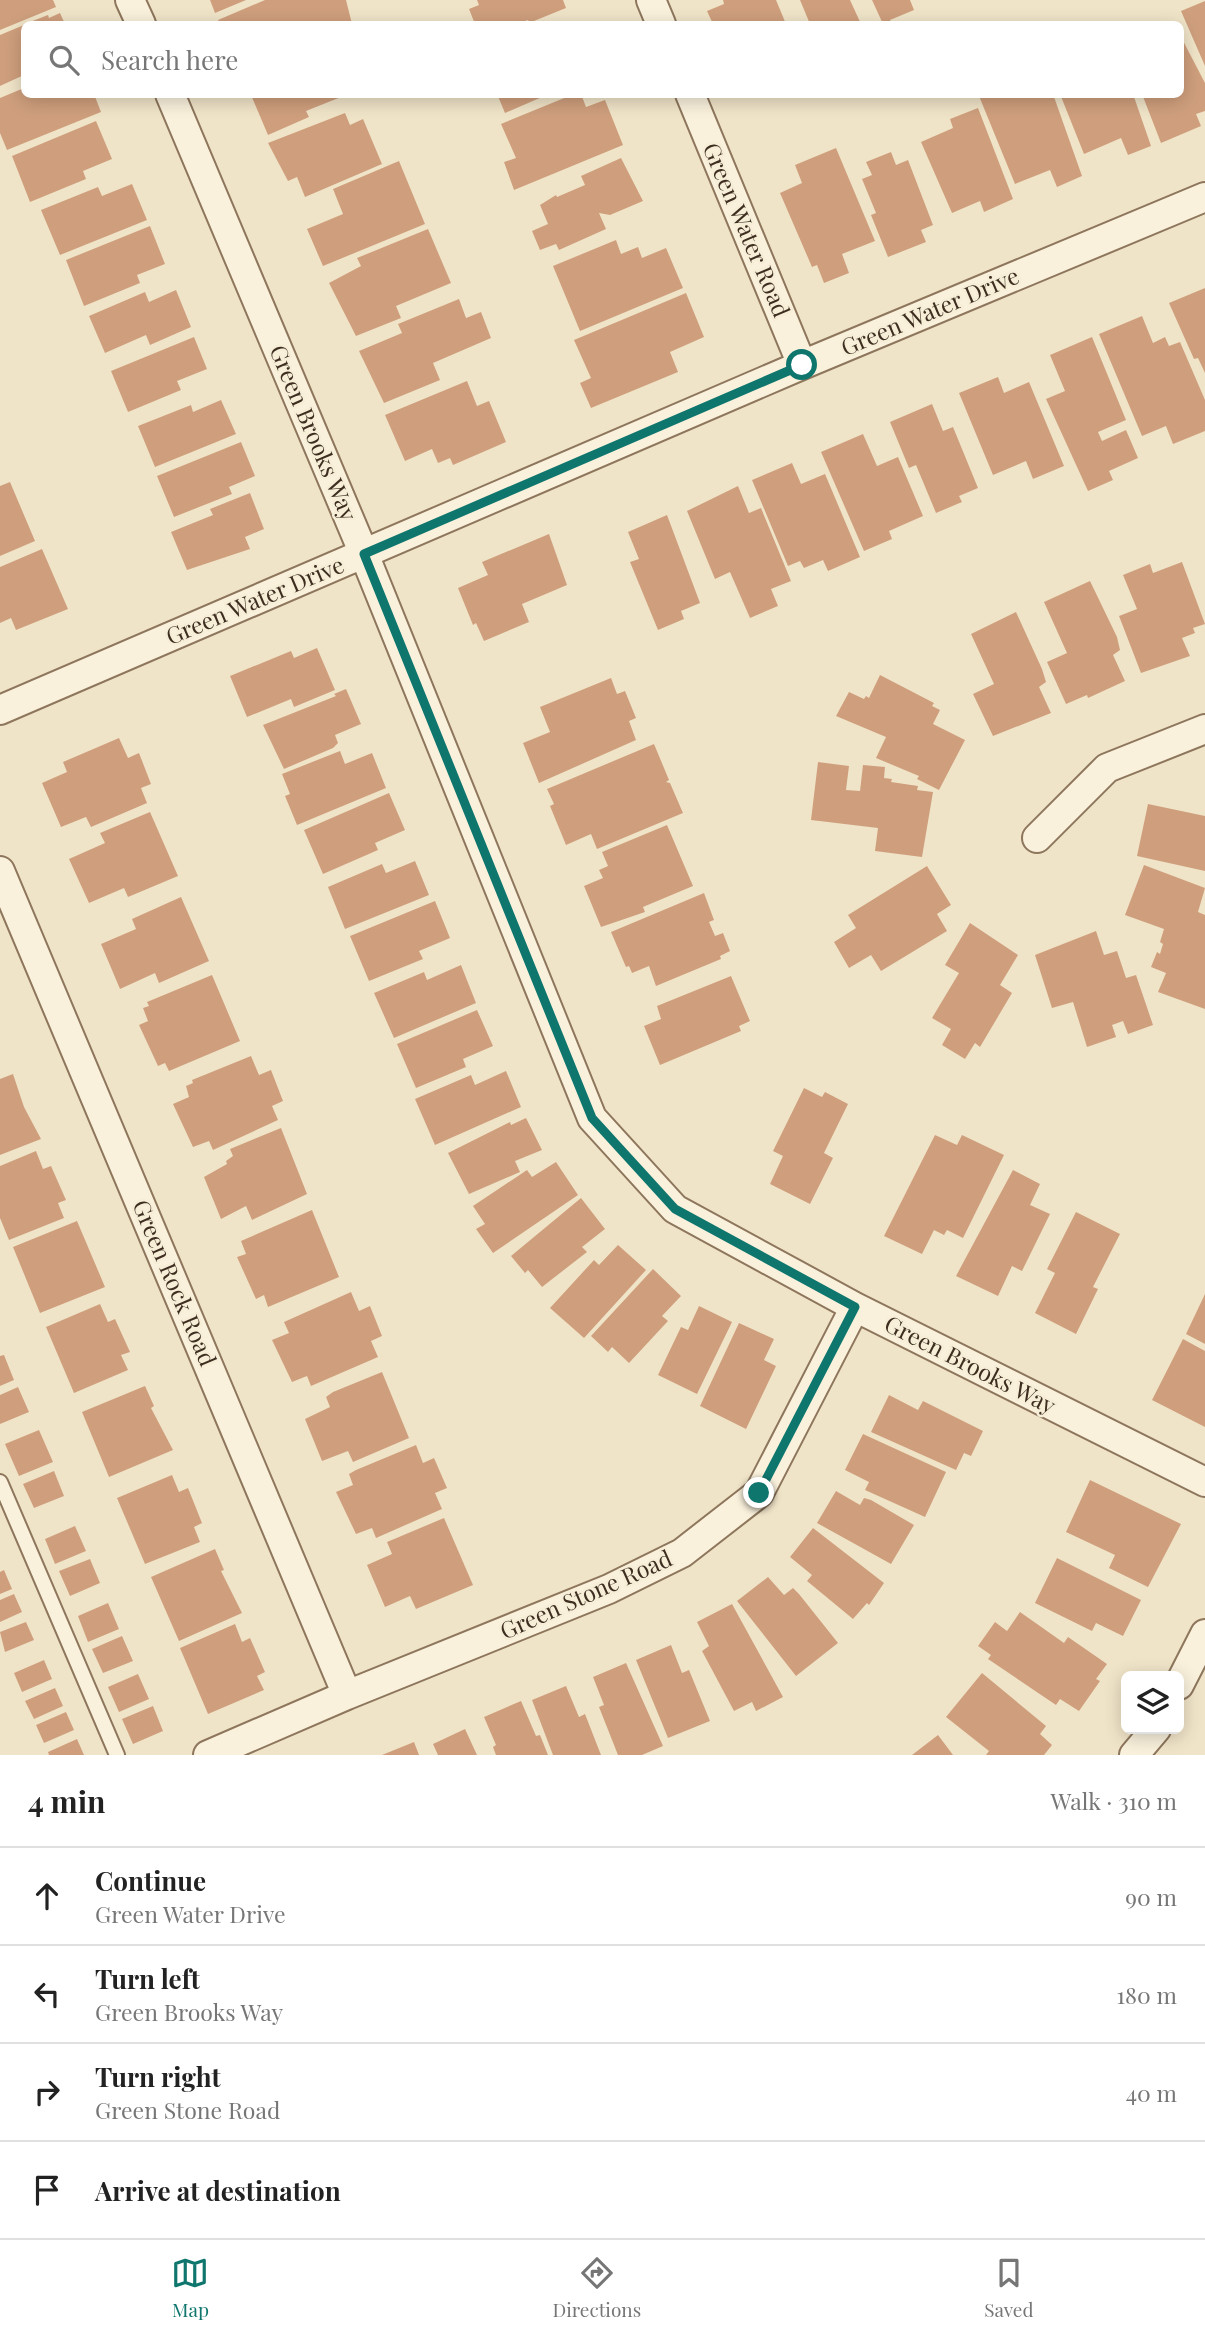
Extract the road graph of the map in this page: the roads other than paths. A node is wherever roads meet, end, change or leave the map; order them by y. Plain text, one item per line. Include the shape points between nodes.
1 (130, 0) edge
2 (651, 0) edge
3 (140, 21) edge
4 (660, 21) edge
5 (172, 98) edge
6 (692, 98) edge
7 (1205, 197) edge
8 (802, 365) junction
9 (364, 554) junction
10 (0, 710) edge
11 (1205, 729) edge
12 (1037, 838) dead end
13 (0, 872) edge
14 (855, 1307) junction
15 (0, 1482) edge
16 (1205, 1482) edge
17 (1205, 1634) edge
18 (1184, 1675) edge
19 (347, 1695) junction
20 (1152, 1734) edge
21 (117, 1755) edge
22 (208, 1755) edge
23 (1134, 1755) edge

1 - 3 street
2 - 4 street
5 - 9 street, Green Brooks Way
6 - 8 street, Green Water Road
7 - 8 street, Green Water Drive
8 - 9 street, Green Water Drive
9 - 10 street, Green Water Drive
9 - 14 street, Green Brooks Way via 592,1118 675,1209
11 - 12 street via 1107,768
13 - 19 street, Green Rock Road
14 - 16 street, Green Brooks Way
14 - 19 street, Green Stone Road via 759,1493 694,1545 609,1589
15 - 21 lane
17 - 18 street
19 - 22 street, Green Stone Road
20 - 23 street

